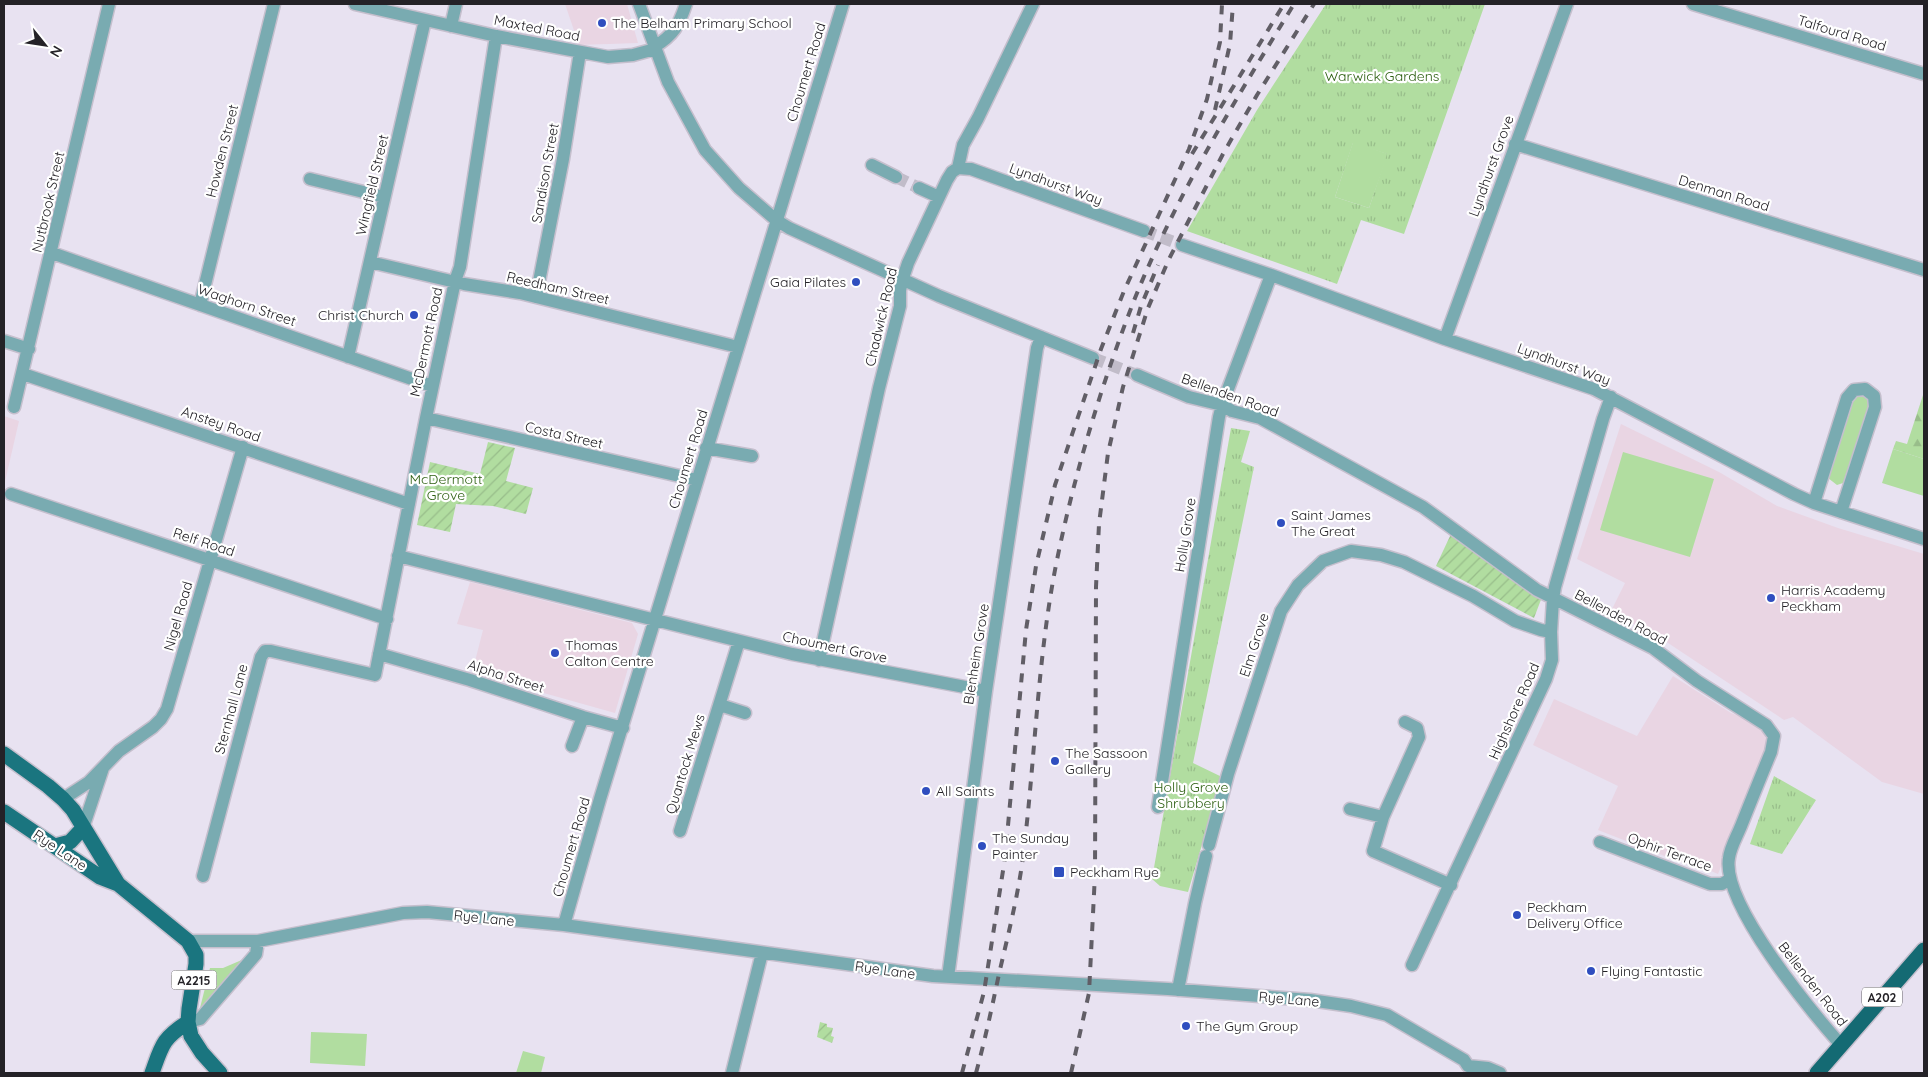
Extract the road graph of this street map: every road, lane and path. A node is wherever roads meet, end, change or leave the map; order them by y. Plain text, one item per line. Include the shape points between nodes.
1 (109, 4) edge
2 (274, 4) edge
3 (355, 4) edge
4 (456, 4) edge
5 (639, 4) edge
6 (686, 4) edge
7 (843, 4) edge
8 (1033, 4) edge
9 (1567, 4) edge
10 (1693, 4) edge
11 (425, 20) junction
12 (451, 26) junction
13 (496, 36) junction
14 (655, 48) junction
15 (580, 52) junction
16 (1924, 74) edge
17 (1515, 144) junction
18 (872, 165) dead end
19 (958, 168) junction
20 (896, 177) tunnel mouth
21 (310, 179) dead end
22 (919, 188) tunnel mouth
23 (384, 197) junction
24 (939, 197) junction
25 (776, 220) junction
26 (1144, 231) tunnel mouth
27 (1182, 245) tunnel mouth
28 (52, 253) junction
29 (370, 262) junction
30 (1924, 270) edge
31 (1271, 275) junction
32 (903, 278) junction
33 (455, 281) junction
34 (536, 298) junction
35 (200, 305) junction
36 (1041, 337) junction
37 (1445, 338) junction
38 (4, 341) edge
39 (738, 347) junction
40 (29, 349) junction
41 (348, 357) junction
42 (1093, 358) tunnel mouth
43 (23, 374) junction
44 (1137, 375) tunnel mouth
45 (432, 386) junction
46 (1611, 397) junction
47 (1222, 405) junction
48 (14, 407) dead end
49 (426, 418) junction
50 (242, 447) junction
51 (706, 448) junction
52 (752, 456) dead end
53 (697, 480) junction
54 (11, 494) dead end
55 (1814, 503) junction
56 (409, 504) junction
57 (1841, 512) junction
58 (1924, 539) edge
59 (398, 556) junction
60 (210, 560) junction
61 (1553, 599) junction
62 (387, 619) junction
63 (654, 621) junction
64 (1551, 632) junction
65 (739, 641) junction
66 (379, 654) junction
67 (819, 660) junction
68 (986, 691) junction
69 (720, 705) junction
70 (745, 713) dead end
71 (583, 717) junction
72 (1405, 722) dead end
73 (622, 728) junction
74 (572, 746) dead end
75 (4, 754) edge
76 (103, 768) junction
77 (63, 799) junction
78 (1158, 807) dead end
79 (1350, 809) dead end
80 (4, 812) edge
81 (1383, 817) junction
82 (83, 828) junction
83 (680, 831) dead end
84 (1600, 842) dead end
85 (55, 846) junction
86 (203, 876) dead end
87 (1730, 879) junction
88 (118, 884) junction
89 (1451, 885) junction
90 (564, 925) junction
91 (188, 941) junction
92 (258, 941) junction
93 (1924, 950) edge
94 (762, 954) junction
95 (1412, 965) dead end
96 (948, 977) junction
97 (1178, 990) junction
98 (188, 1022) junction
99 (1841, 1044) junction
100 (1467, 1070) edge
101 (152, 1073) edge
102 (220, 1073) edge
103 (732, 1073) edge
104 (1500, 1073) edge
105 (1817, 1073) edge

1 - 28 street, Nutbrook Street
2 - 35 street, Howden Street
3 - 11 street, Maxted Road
4 - 12 street
5 - 14 street
6 - 14 street via 670,38
7 - 25 street, Choumert Road
8 - 19 street, Chadwick Road via 963,145
9 - 17 street, Lyndhurst Grove
10 - 16 street, Talfourd Road
11 - 12 street, Maxted Road
11 - 23 street, Wingfield Street
12 - 13 street, Maxted Road
13 - 15 street, Maxted Road
13 - 33 street, McDermott Road via 464,248
14 - 15 street, Maxted Road via 621,57
14 - 25 street via 668,82 705,150 739,188
15 - 34 street, Sandison Street
17 - 30 street, Denman Road
17 - 37 street, Lyndhurst Grove
18 - 20 street
19 - 24 street, Chadwick Road via 952,172
19 - 26 street, Lyndhurst Way via 971,169
21 - 23 street
22 - 24 street
23 - 29 street, Wingfield Street
24 - 32 street, Chadwick Road
25 - 32 street
25 - 39 street, Choumert Road
27 - 31 street, Lyndhurst Way
28 - 35 street, Waghorn Street
28 - 40 street, Nutbrook Street
29 - 33 street, Reedham Street
29 - 41 street, Wingfield Street
31 - 37 street, Lyndhurst Way
31 - 47 street, Holly Grove
32 - 36 street
32 - 67 street, Chadwick Road via 900,306
33 - 34 street, Reedham Street
33 - 45 street, McDermott Road
34 - 39 street, Reedham Street
35 - 41 street, Waghorn Street
36 - 42 street
36 - 68 street, Blenheim Grove
37 - 46 street, Lyndhurst Way via 1594,388
38 - 40 street
39 - 51 street, Choumert Road
40 - 43 street, Nutbrook Street
41 - 45 street, Waghorn Street
43 - 48 street, Nutbrook Street
43 - 50 street, Anstey Road
44 - 47 street, Bellenden Road via 1189,397
45 - 49 street, McDermott Road
46 - 55 street, Lyndhurst Way
46 - 61 street, Highshore Road
47 - 61 street, Bellenden Road via 1260,418 1423,507
47 - 78 street, Holly Grove
49 - 53 street, Costa Street
49 - 56 street, McDermott Road
50 - 56 street, Anstey Road
50 - 60 street, Nigel Road
51 - 52 street
51 - 53 street, Choumert Road
53 - 63 street, Choumert Road
54 - 60 street, Relf Road
55 - 57 street, Lyndhurst Way
55 - 57 street via 1847,398 1854,390 1865,389 1874,396 1875,407
56 - 59 street, McDermott Road
57 - 58 street, Lyndhurst Way
59 - 62 street, McDermott Road
59 - 63 street
60 - 62 street, Relf Road
60 - 76 street, Nigel Road via 162,719 119,751
61 - 64 street, Highshore Road
61 - 87 street, Bellenden Road via 1653,648 1766,726 1774,736 1771,752 1728,858
62 - 66 street, McDermott Road
63 - 65 street, Choumert Grove
63 - 73 street, Choumert Road
64 - 89 street, Highshore Road via 1552,660 1546,680
64 - 97 street, Elm Grove via 1515,621 1473,596 1381,554 1352,552 1323,561 1298,585 1281,610 1228,774 1194,903
65 - 67 street, Choumert Grove
65 - 69 street, Quantock Mews
66 - 71 street, Alpha Street
66 - 86 street, Sternhall Lane via 375,675 265,651
67 - 68 street, Choumert Grove
68 - 96 street, Blenheim Grove
69 - 70 street, Quantock Mews
69 - 83 street, Quantock Mews
71 - 73 street, Alpha Street
71 - 74 street
72 - 81 street via 1417,728 1419,737
73 - 90 street, Choumert Road
75 - 77 main road
76 - 77 street via 79,790
76 - 82 street
77 - 82 main road, Rye Lane
79 - 81 street
80 - 85 main road, Rye Lane
81 - 89 street via 1374,851
82 - 85 main road via 70,842
82 - 88 main road, Rye Lane
84 - 87 street, Ophir Terrace via 1710,884 1722,884
85 - 88 main road, Rye Lane via 100,877
87 - 99 street, Bellenden Road via 1774,962
88 - 91 main road, Rye Lane
89 - 95 street, Highshore Road
90 - 92 street, Rye Lane via 427,912 403,913
90 - 94 street, Rye Lane
91 - 92 street, Rye Lane
91 - 98 main road, A2215 via 196,954
92 - 98 street via 256,954 200,1019
93 - 99 highway, A202
94 - 96 street, Rye Lane
94 - 103 street
96 - 97 street, Rye Lane
97 - 100 street, Rye Lane via 1310,1000 1366,1009 1387,1015 1464,1060
98 - 101 main road via 171,1033 162,1045
98 - 102 main road, A2215 via 191,1036
99 - 105 highway, A202
100 - 104 street, Rye Lane via 1488,1068

